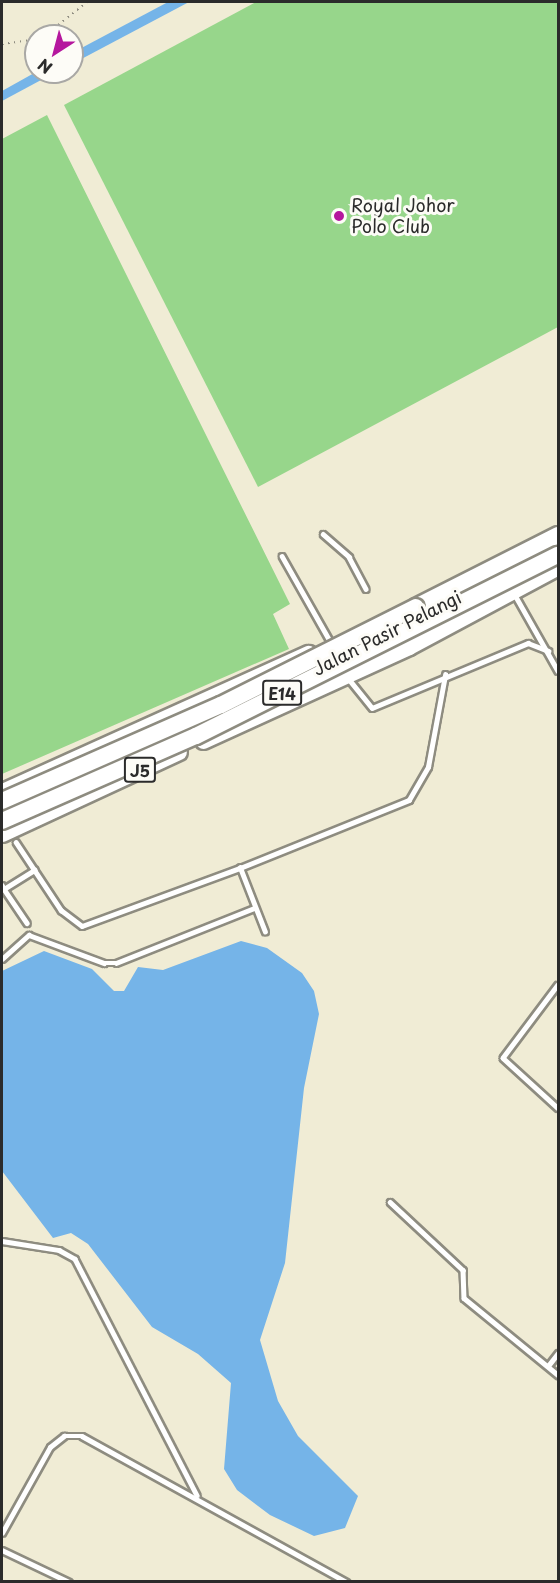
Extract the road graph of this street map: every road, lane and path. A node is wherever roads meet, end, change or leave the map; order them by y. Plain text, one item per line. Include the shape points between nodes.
1 (87, 2) edge
2 (59, 24) edge
3 (24, 41) edge
4 (2, 44) edge
5 (558, 528) edge
6 (323, 534) dead end
7 (558, 535) edge
8 (558, 555) edge
9 (282, 556) dead end
10 (558, 567) edge
11 (366, 589) dead end
12 (513, 590) junction
13 (330, 642) junction
14 (549, 651) junction
15 (558, 671) edge
16 (445, 675) junction
17 (347, 676) junction
18 (2, 791) edge
19 (2, 801) edge
20 (2, 821) edge
21 (2, 834) edge
22 (16, 842) dead end
23 (240, 868) junction
24 (35, 870) junction
25 (3, 887) edge
26 (254, 908) junction
27 (27, 923) dead end
28 (265, 932) dead end
29 (2, 959) edge
30 (558, 985) edge
31 (558, 1108) edge
32 (390, 1202) dead end
33 (2, 1241) edge
34 (558, 1353) edge
35 (548, 1366) junction
36 (558, 1374) edge
37 (197, 1495) junction
38 (2, 1533) edge
39 (2, 1550) edge
40 (60, 1580) edge
41 (69, 1581) edge
42 (346, 1581) edge

1 - 2 path
3 - 4 path
5 - 13 main road, Jalan Pasir Pelangi / J5
6 - 11 lane via 349,557
7 - 19 highway, E14, bridge via 221,705
8 - 20 highway, E14, bridge via 196,736
9 - 13 lane
10 - 12 main road, Jalan Pasir Pelangi / J5
12 - 14 lane
12 - 17 main road, Jalan Pasir Pelangi / J5
13 - 17 lane
13 - 18 main road, Jalan Pasir Pelangi / J5
14 - 15 lane
14 - 16 lane via 528,643
16 - 17 lane via 372,708
16 - 23 lane via 428,766 409,800
17 - 21 main road, Jalan Pasir Pelangi / J5
22 - 24 lane
23 - 24 lane via 82,926 67,918
23 - 26 lane
24 - 25 lane
25 - 27 lane
26 - 28 lane
26 - 29 lane via 116,963 104,963 29,935
30 - 31 lane via 502,1058
32 - 35 lane via 463,1270 464,1298
33 - 37 lane via 59,1250 75,1259
34 - 35 lane
35 - 36 lane
37 - 38 lane via 82,1436 64,1436 50,1447
37 - 42 lane
39 - 40 lane
40 - 41 lane

